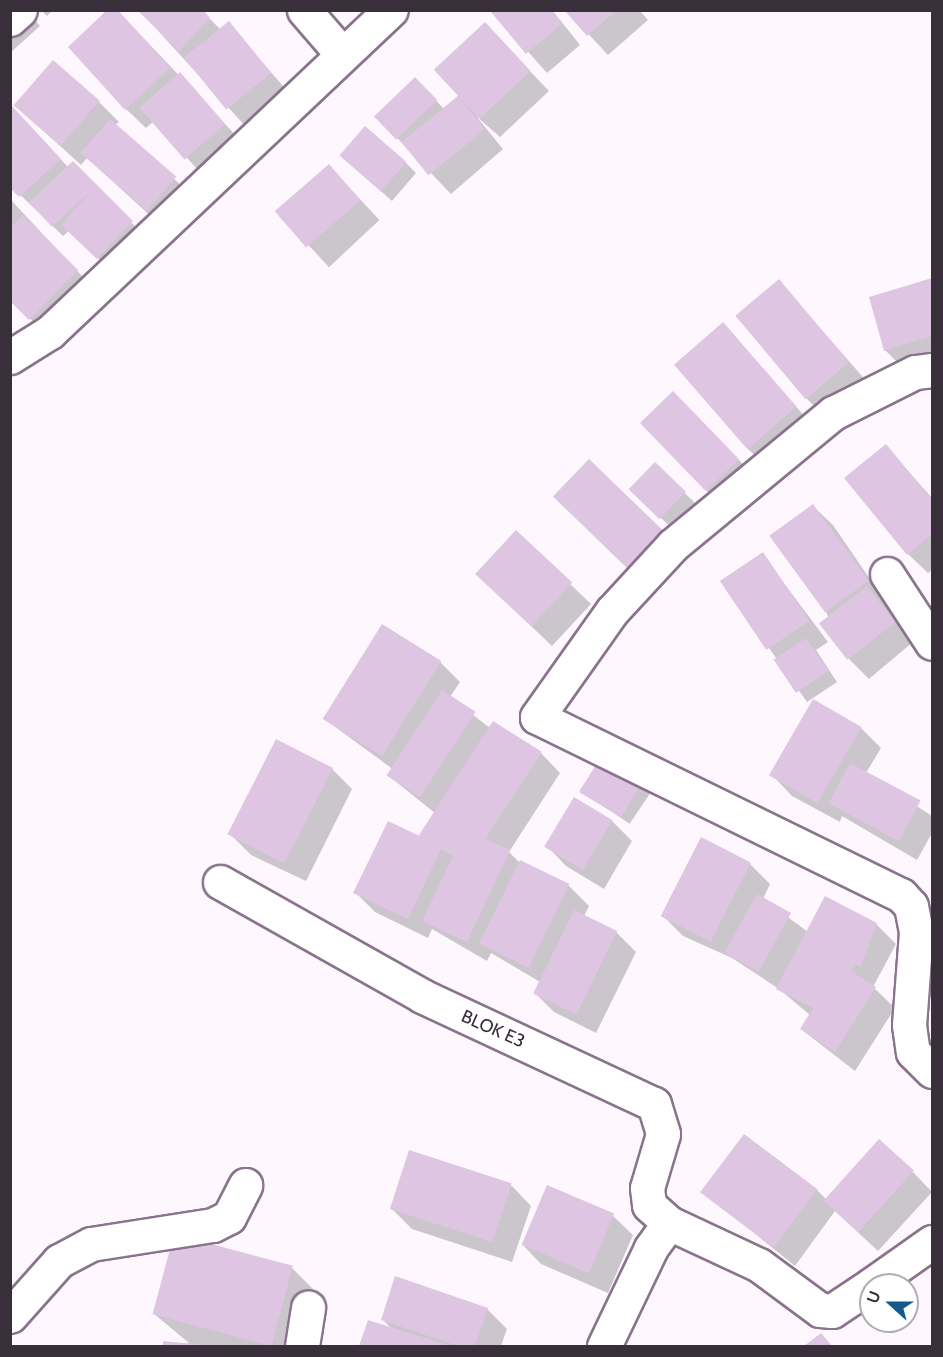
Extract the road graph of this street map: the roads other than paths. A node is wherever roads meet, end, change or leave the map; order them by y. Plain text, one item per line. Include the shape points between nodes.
1 (20, 10) edge
2 (304, 10) edge
3 (391, 10) edge
4 (10, 19) edge
5 (342, 54) junction
6 (10, 357) edge
7 (933, 370) edge
8 (887, 574) dead end
9 (933, 643) edge
10 (220, 882) dead end
11 (933, 1071) edge
12 (245, 1185) dead end
13 (669, 1223) junction
14 (933, 1242) edge
15 (888, 1273) edge
16 (859, 1293) edge
17 (308, 1307) dead end
18 (10, 1316) edge
19 (302, 1347) edge
20 (604, 1347) edge

1 - 4 street
2 - 5 street
3 - 5 street
5 - 6 street via 50,332
7 - 11 street via 915,372 833,413 673,545 612,610 537,717 901,895 911,906 916,932 909,1024 914,1052
8 - 9 street
10 - 13 street, BLOK E3 via 422,996 654,1104 663,1134 647,1188 649,1205
12 - 18 street via 229,1217 213,1225 91,1244 59,1261
13 - 16 street, BLOK E3 via 759,1265 820,1310 832,1311
13 - 20 street via 651,1248
14 - 15 street, BLOK E3
17 - 19 street

